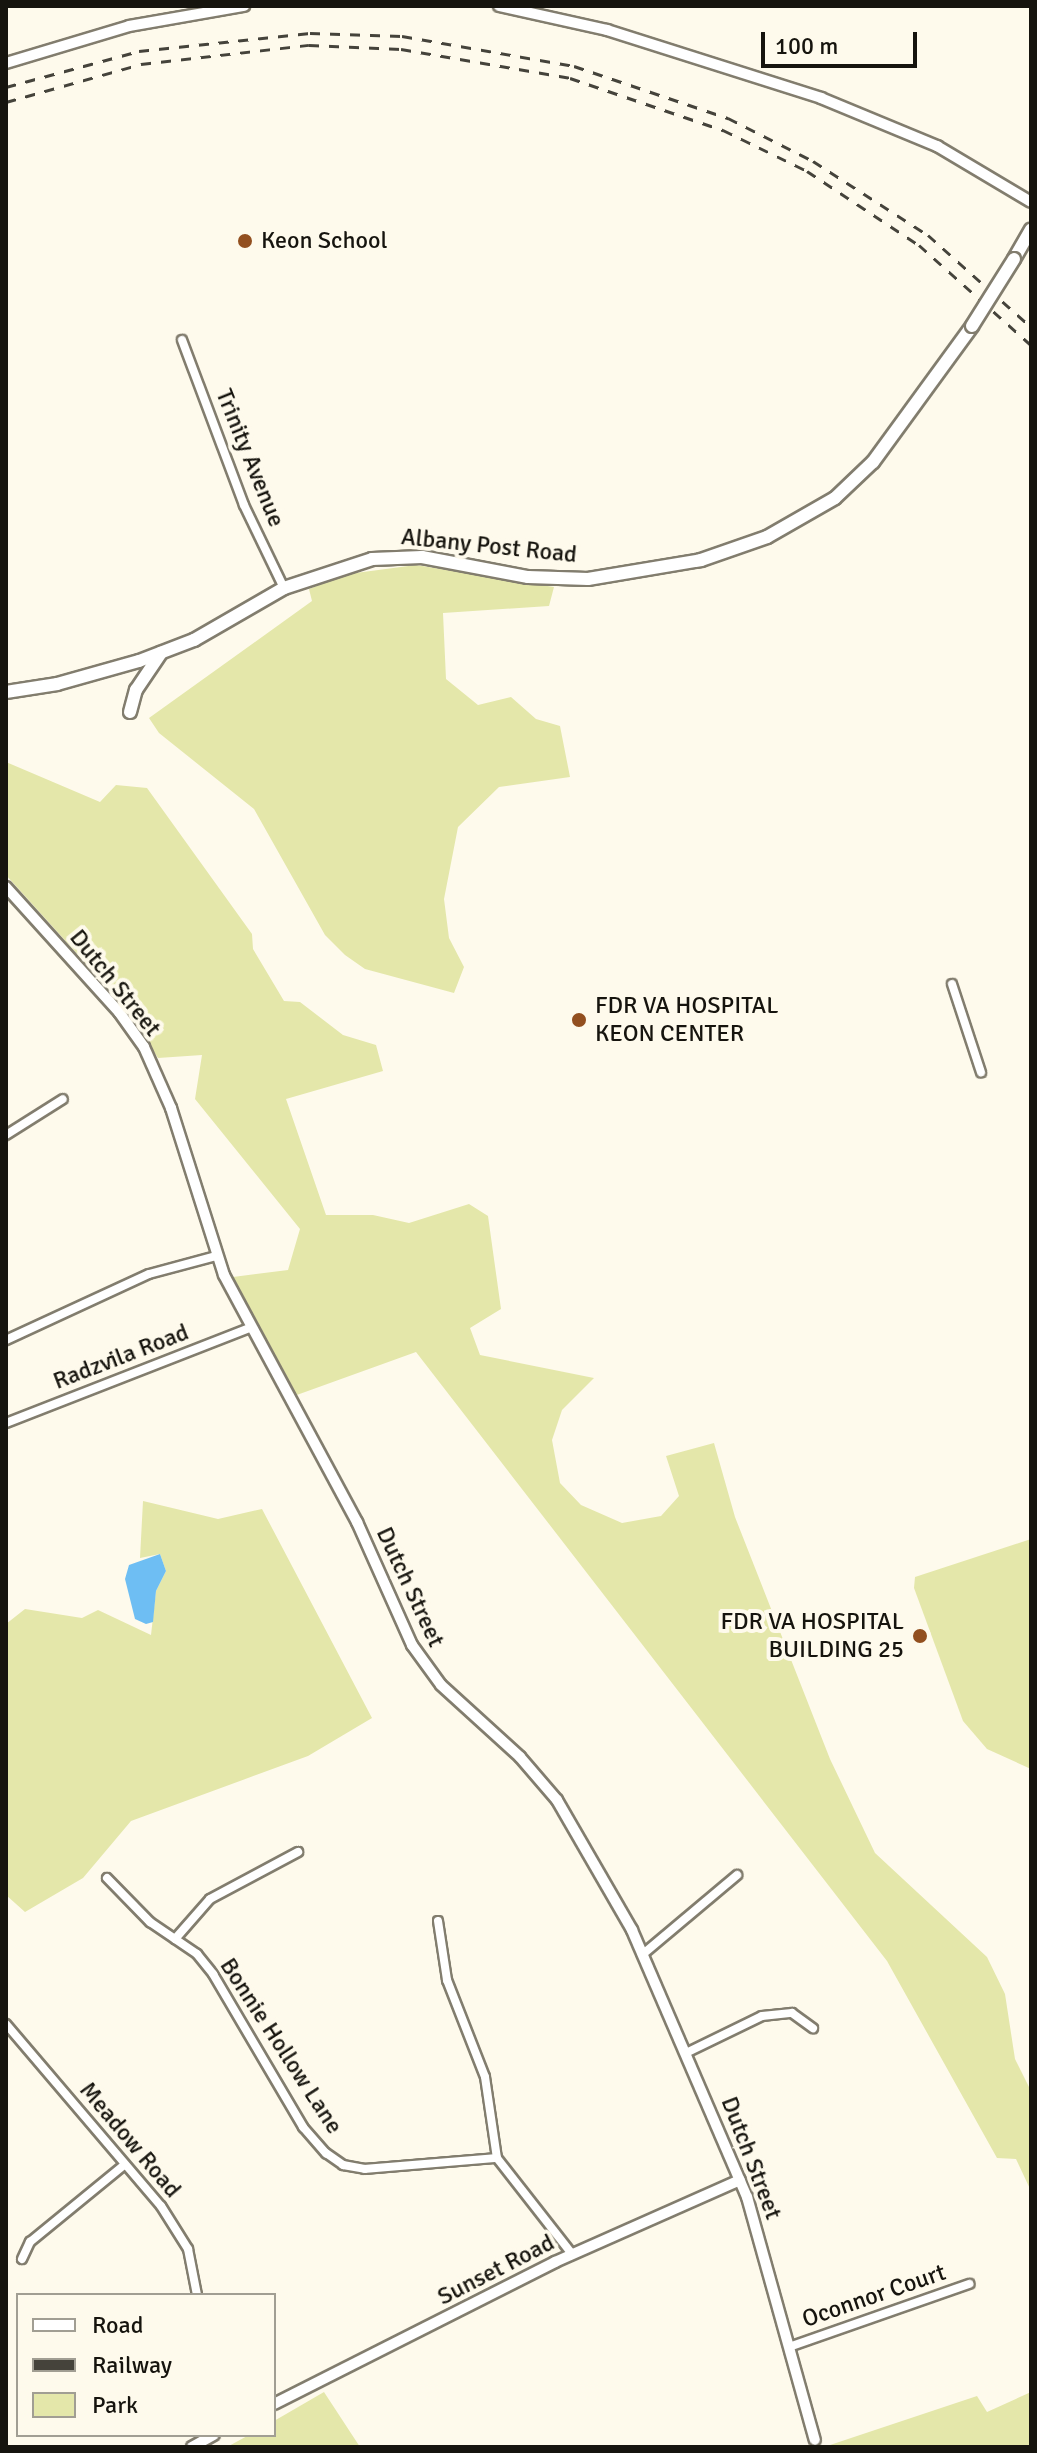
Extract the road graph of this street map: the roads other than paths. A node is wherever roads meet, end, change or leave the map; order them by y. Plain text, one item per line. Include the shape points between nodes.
1 (244, 6) edge
2 (499, 6) edge
3 (6, 63) edge
4 (1031, 202) edge
5 (1031, 229) edge
6 (182, 340) dead end
7 (284, 588) junction
8 (161, 653) junction
9 (6, 692) edge
10 (130, 712) dead end
11 (6, 887) edge
12 (952, 984) dead end
13 (981, 1072) dead end
14 (63, 1099) dead end
15 (6, 1135) edge
16 (216, 1256) junction
17 (250, 1328) junction
18 (6, 1340) edge
19 (6, 1423) edge
20 (298, 1852) dead end
21 (737, 1875) dead end
22 (107, 1878) dead end
23 (438, 1921) dead end
24 (175, 1939) junction
25 (643, 1954) junction
26 (6, 2024) edge
27 (813, 2028) dead end
28 (688, 2052) junction
29 (497, 2158) junction
30 (124, 2165) junction
31 (740, 2180) junction
32 (572, 2254) junction
33 (22, 2259) dead end
34 (969, 2284) dead end
35 (196, 2293) edge
36 (792, 2346) junction
37 (276, 2403) edge
38 (210, 2437) edge
39 (815, 2440) dead end
40 (192, 2447) edge

1 - 3 street via 129,26
2 - 4 street via 607,30 821,98 937,146
5 - 7 main road, Albany Post Road, bridge via 972,326 873,462 835,498 767,537 627,577 528,577 452,561 389,557
6 - 7 street, Trinity Avenue via 244,505
7 - 8 main road, Albany Post Road
8 - 9 main road, Albany Post Road via 57,684
8 - 10 main road via 136,690
11 - 16 street, Dutch Street via 144,1047 171,1108
12 - 13 street
14 - 15 street
16 - 17 street, Dutch Street
16 - 18 street via 149,1274
17 - 19 street, Radzvila Road
17 - 25 street, Dutch Street via 357,1522 423,1663 557,1800
20 - 24 street via 210,1899
21 - 25 street
22 - 24 street, Bonnie Hollow Lane via 150,1922
23 - 29 street via 447,1980 485,2077
24 - 29 street, Bonnie Hollow Lane via 213,1974 303,2127 343,2165 365,2169
25 - 28 street, Dutch Street
26 - 30 street, Meadow Road
27 - 28 street via 792,2013 762,2016
28 - 31 street, Dutch Street
29 - 32 street
30 - 33 street via 40,2233
30 - 35 street, Meadow Road via 178,2231
31 - 32 street, Sunset Road
31 - 36 street, Dutch Street
32 - 37 street, Sunset Road
34 - 36 street, Oconnor Court
36 - 39 street, Dutch Street
38 - 40 street

